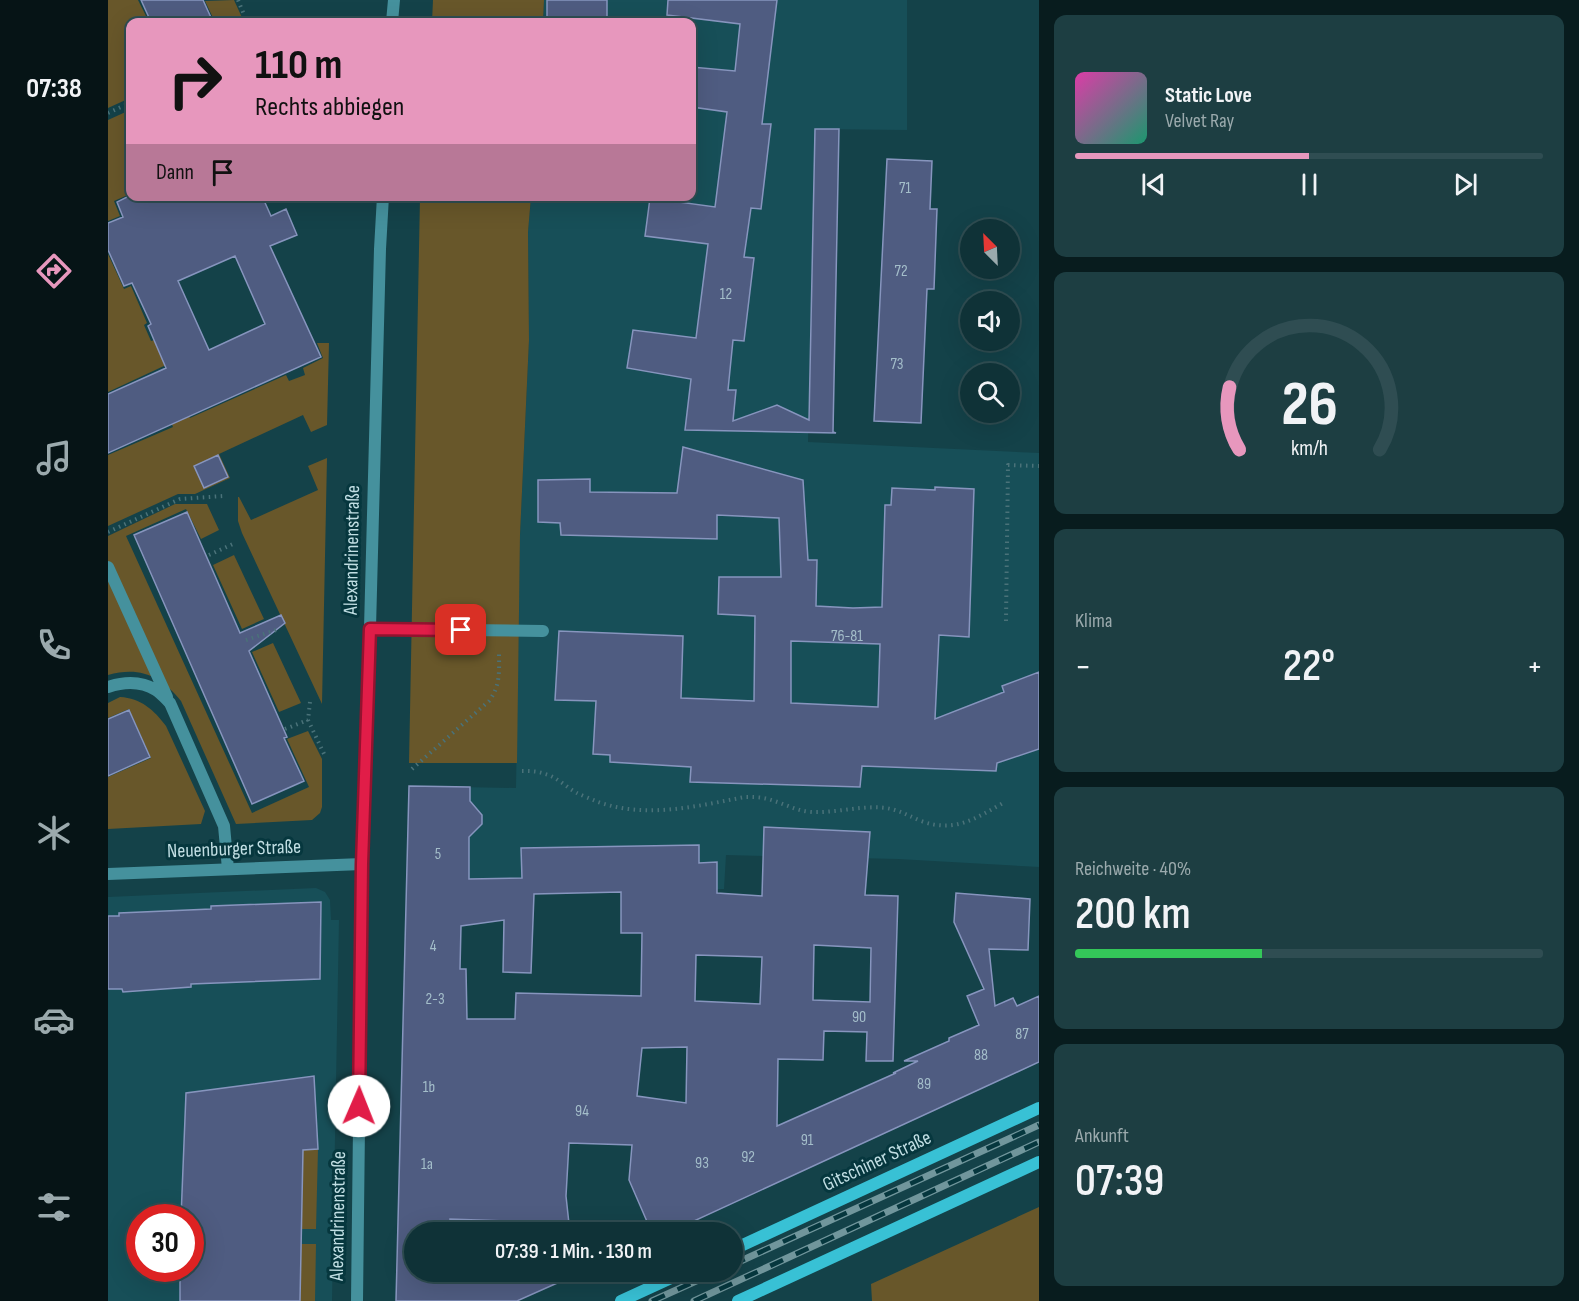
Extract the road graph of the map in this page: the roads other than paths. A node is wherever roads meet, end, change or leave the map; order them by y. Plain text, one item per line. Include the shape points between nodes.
1 (394, 0) edge
2 (392, 18) edge
3 (383, 201) edge
4 (108, 567) edge
5 (370, 629) junction
6 (543, 631) dead end
7 (108, 687) edge
8 (170, 703) junction
9 (362, 864) junction
10 (228, 869) junction
11 (108, 874) edge
12 (1039, 1108) edge
13 (1039, 1162) edge
14 (743, 1245) edge
15 (662, 1282) edge
16 (357, 1301) edge
17 (621, 1301) edge
18 (738, 1301) edge

1 - 2 street
3 - 5 street, Alexandrinenstraße
4 - 8 street
5 - 6 street
5 - 9 street, Alexandrinenstraße
7 - 8 street via 137,683 155,690
8 - 10 street via 224,826
9 - 10 street, Neuenburger Straße
9 - 16 street, Alexandrinenstraße
10 - 11 street, Neuenburger Straße
12 - 14 main road, Gitschiner Straße
13 - 18 main road
15 - 17 main road

